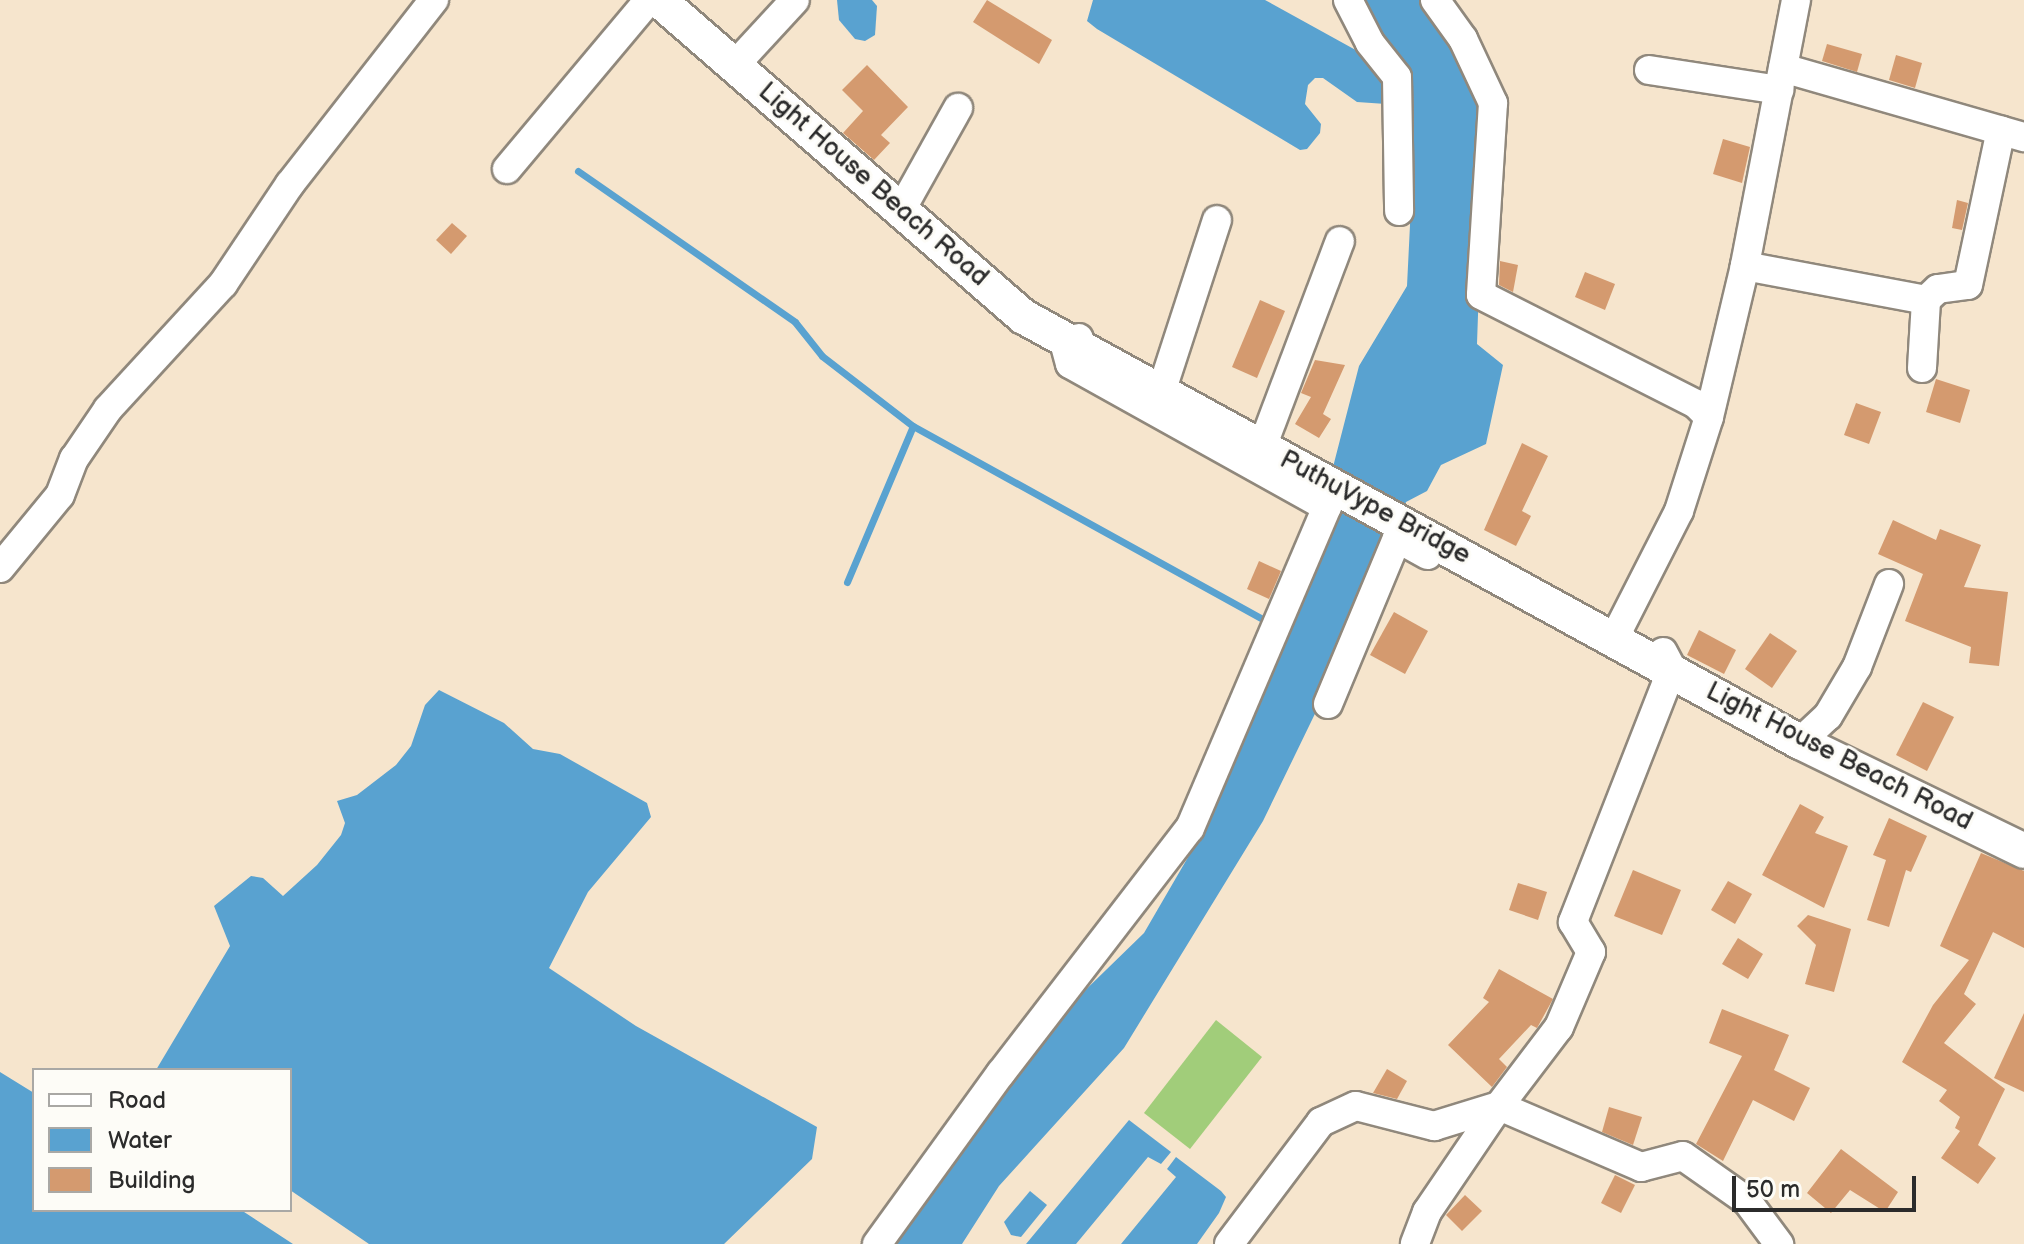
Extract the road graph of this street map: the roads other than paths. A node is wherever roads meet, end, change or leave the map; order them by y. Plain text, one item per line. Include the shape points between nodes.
1 (434, 0) edge
2 (649, 0) edge
3 (659, 0) edge
4 (795, 0) edge
5 (1348, 0) edge
6 (1435, 0) edge
7 (1796, 0) edge
8 (735, 65) junction
9 (1649, 70) dead end
10 (1781, 79) junction
11 (958, 108) dead end
12 (2012, 133) edge
13 (507, 169) dead end
14 (901, 210) junction
15 (1399, 211) dead end
16 (1217, 220) dead end
17 (1340, 241) dead end
18 (1745, 266) junction
19 (1926, 300) junction
20 (1064, 341) junction
21 (1094, 358) joint
22 (1922, 368) dead end
23 (1165, 380) junction
24 (1709, 417) junction
25 (1267, 434) junction
26 (1331, 469) dead end
27 (1415, 514) dead end
28 (0, 568) edge
29 (1889, 584) dead end
30 (1620, 627) junction
31 (1664, 665) junction
32 (1328, 704) dead end
33 (1800, 742) junction
34 (2024, 851) edge
35 (1499, 1106) junction
36 (877, 1244) edge
37 (1229, 1244) edge
38 (1415, 1244) edge
39 (1779, 1244) edge

1 - 28 street via 290,184 223,284 108,409 74,459 60,495
2 - 13 street
3 - 8 main road, Light House Beach Road
4 - 8 street
5 - 15 street via 1370,43 1397,77
6 - 24 street via 1463,39 1493,103 1481,295 1696,404
7 - 10 street
8 - 14 main road, Light House Beach Road
9 - 10 street
10 - 12 street
10 - 18 street
11 - 14 street
12 - 19 street via 1968,285 1938,289
14 - 20 main road, Light House Beach Road via 1024,317
16 - 23 street
17 - 25 street
18 - 19 street
18 - 24 street
19 - 22 street
20 - 21 main road, Light House Beach Road
20 - 23 street via 1085,337
20 - 36 street via 1070,364 1327,507 1190,828
21 - 31 main road, PuthuVype Bridge
23 - 25 street
24 - 30 street via 1679,511
25 - 26 street
27 - 30 street
29 - 33 street via 1857,667 1828,716
30 - 31 street via 1662,650
31 - 32 street via 1651,678 1397,538
31 - 33 main road, Light House Beach Road
31 - 35 street via 1573,922 1591,952 1559,1027
33 - 34 main road, Light House Beach Road
35 - 37 street via 1434,1126 1356,1106 1321,1122
35 - 38 street via 1427,1212
35 - 39 street via 1641,1167 1683,1156 1747,1201

